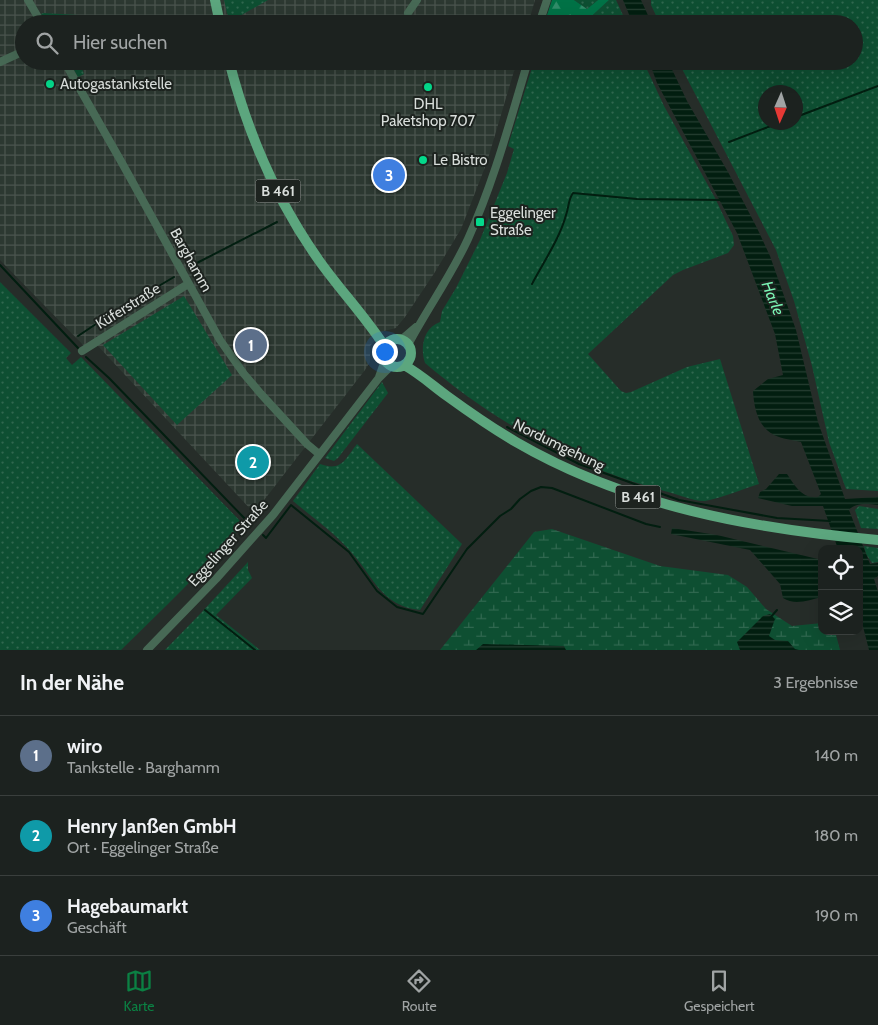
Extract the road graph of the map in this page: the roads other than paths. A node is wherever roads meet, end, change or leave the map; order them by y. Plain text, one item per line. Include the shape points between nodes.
1 (28, 0) edge
2 (215, 0) edge
3 (417, 0) edge
4 (547, 0) edge
5 (408, 13) dead end
6 (37, 15) edge
7 (218, 15) edge
8 (542, 15) edge
9 (15, 55) edge
10 (0, 62) edge
11 (69, 70) edge
12 (232, 70) edge
13 (525, 70) edge
14 (188, 284) junction
15 (404, 343) junction
16 (387, 344) junction
17 (82, 351) dead end
18 (407, 361) junction
19 (388, 363) junction
20 (319, 454) junction
21 (878, 540) edge
22 (147, 650) edge

1 - 6 street
2 - 7 main road
3 - 5 street
4 - 8 street
9 - 10 street
11 - 14 street, Barghamm
12 - 16 main road, B 461 via 247,123 281,199 318,259
13 - 15 street via 476,222 455,265
14 - 17 street, Küferstraße
14 - 20 street, Barghamm via 244,374
15 - 16 main road
15 - 18 main road via 410,354
16 - 19 main road, B 461 via 383,356
18 - 19 main road via 395,367
18 - 21 main road, Nordumgehung / B 461 via 477,418 515,442 609,486 703,514
19 - 20 street, Eggelinger Straße
20 - 22 street, Eggelinger Straße via 273,515

